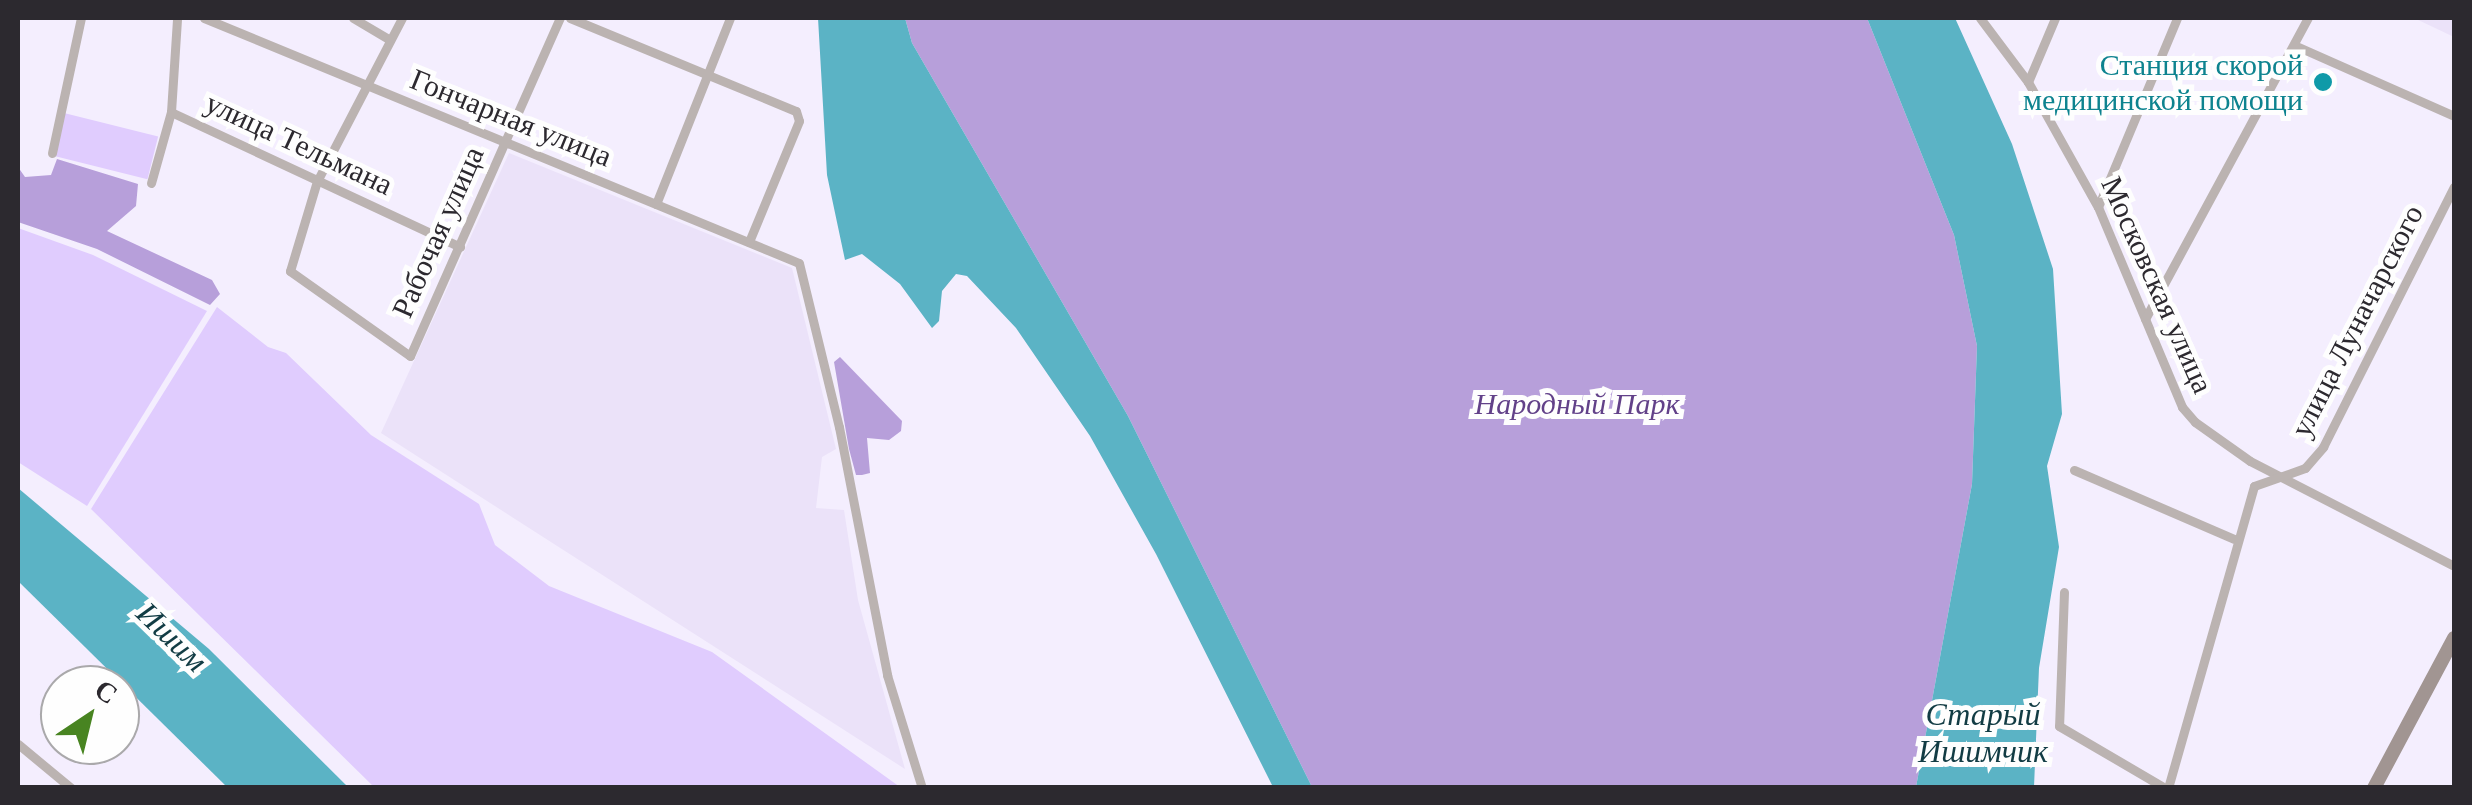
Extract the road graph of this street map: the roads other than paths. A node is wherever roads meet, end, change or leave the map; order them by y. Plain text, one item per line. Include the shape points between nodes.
1 (80, 18) edge
2 (177, 18) edge
3 (204, 18) edge
4 (353, 18) edge
5 (402, 18) edge
6 (560, 18) edge
7 (570, 18) edge
8 (730, 18) edge
9 (1980, 18) edge
10 (2055, 18) edge
11 (2177, 18) edge
12 (2308, 18) edge
13 (390, 40) junction
14 (2294, 44) junction
15 (707, 76) junction
16 (2028, 82) junction
17 (365, 86) junction
18 (170, 112) junction
19 (2454, 116) edge
20 (506, 142) junction
21 (52, 152) dead end
22 (317, 181) junction
23 (151, 183) dead end
24 (2454, 187) edge
25 (656, 204) junction
26 (2098, 207) junction
27 (749, 242) junction
28 (460, 248) junction
29 (2145, 319) junction
30 (2074, 470) dead end
31 (2281, 476) junction
32 (2234, 539) junction
33 (2454, 566) edge
34 (2064, 592) dead end
35 (2454, 638) edge
36 (18, 744) edge
37 (71, 788) edge
38 (922, 788) edge
39 (2166, 788) edge
40 (2374, 788) edge

1 - 21 street
2 - 18 street
3 - 17 street, Гончарная улица
4 - 13 street
5 - 13 street
6 - 20 street, Рабочая улица
7 - 15 street
8 - 15 street
9 - 16 street, Московская улица
10 - 16 street
11 - 26 street
12 - 14 street
13 - 17 street
14 - 19 street
14 - 29 street
15 - 25 street
15 - 27 street via 796,110 799,121
16 - 26 street, Московская улица
17 - 20 street, Гончарная улица
17 - 22 street
18 - 22 street, улица Тельмана
18 - 23 street
20 - 25 street, Гончарная улица
20 - 28 street, Рабочая улица
22 - 28 street, улица Тельмана
22 - 28 street, Рабочая улица via 290,272 410,356
24 - 31 street, улица Луначарского via 2323,447 2306,468
25 - 27 street, Гончарная улица
26 - 29 street, Московская улица
27 - 38 street, Гончарная улица via 799,263 887,675
29 - 31 street, Московская улица via 2195,422
30 - 32 street
31 - 32 street, улица Луначарского via 2254,486
31 - 33 street, Московская улица
32 - 39 street, улица Луначарского
34 - 39 street via 2059,726
35 - 40 street
36 - 37 street

